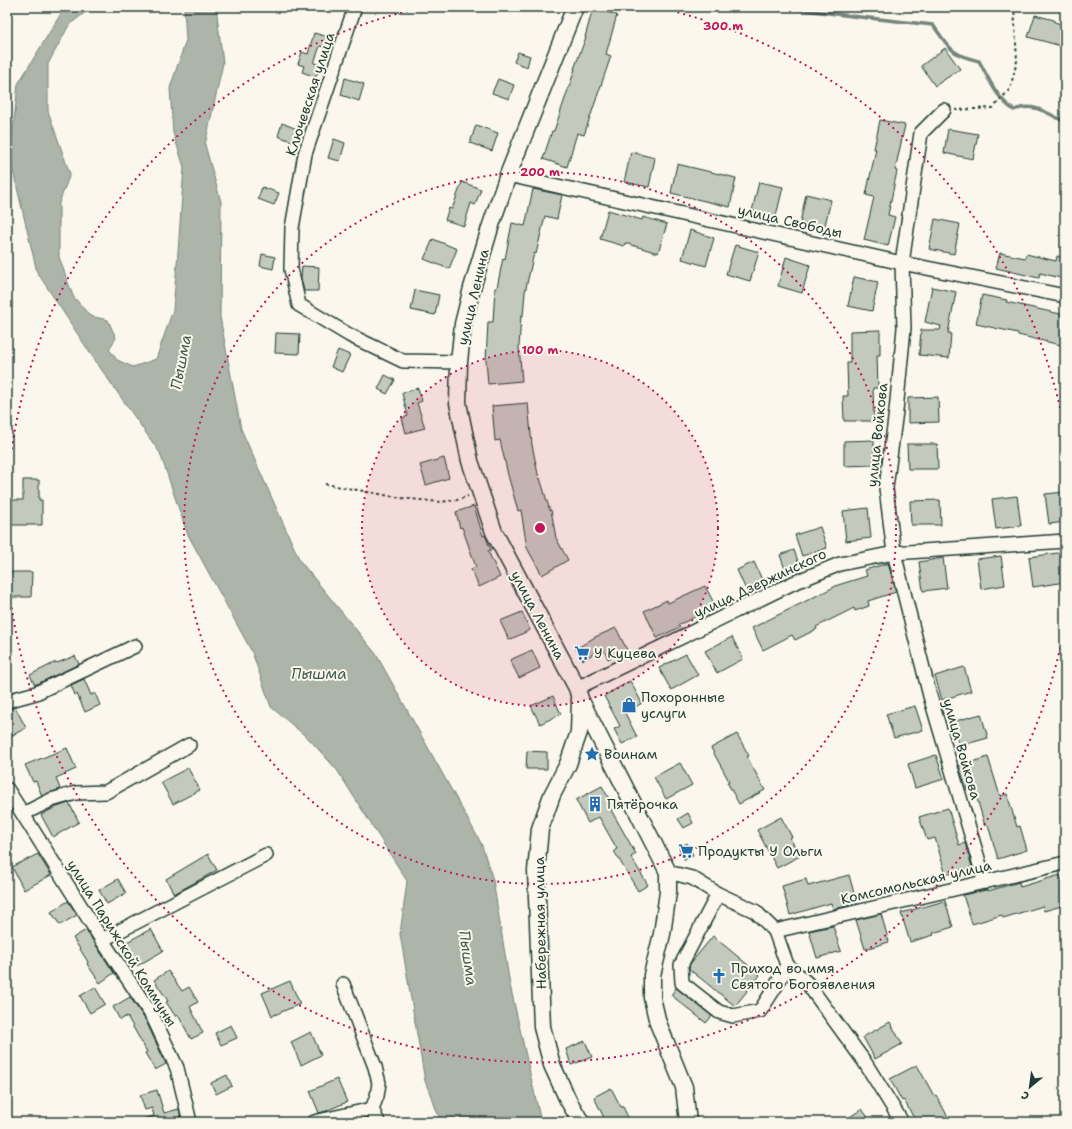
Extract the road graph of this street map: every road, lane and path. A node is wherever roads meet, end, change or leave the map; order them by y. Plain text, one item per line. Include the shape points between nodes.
1 (356, 7) edge
2 (575, 7) edge
3 (1014, 7) edge
4 (944, 110) joint
5 (508, 175) junction
6 (902, 263) junction
7 (1065, 296) edge
8 (459, 362) junction
9 (325, 484) dead end
10 (480, 491) junction
11 (1065, 541) edge
12 (894, 553) junction
13 (135, 646) dead end
14 (579, 694) junction
15 (7, 701) edge
16 (189, 745) dead end
17 (7, 789) edge
18 (23, 814) junction
19 (266, 854) dead end
20 (1065, 863) edge
21 (668, 872) junction
22 (985, 882) junction
23 (718, 894) junction
24 (775, 931) junction
25 (102, 940) junction
26 (787, 965) junction
27 (343, 984) dead end
28 (372, 1109) junction
29 (190, 1122) edge
30 (314, 1122) edge
31 (378, 1122) edge
32 (581, 1122) edge
33 (688, 1122) edge
34 (902, 1122) edge

1 - 8 street, Ключевская улица via 305,154 292,228 291,269 299,305 349,335 403,361
2 - 5 main road, улица Ленина
3 - 4 path via 1017,61 1010,89 993,108
4 - 6 street, улица Войкова via 921,133
5 - 6 street, улица Свободы
5 - 8 main road, улица Ленина via 472,288 463,324
6 - 7 street, улица Свободы
6 - 12 street, улица Войкова via 904,328 886,488
8 - 10 main road, улица Ленина via 458,404 470,461
9 - 10 path via 401,498 440,502 457,500
10 - 14 main road, улица Ленина via 494,532
11 - 12 street, улица Дзержинского
12 - 14 street, улица Дзержинского via 840,564 793,583
12 - 22 street, улица Войкова via 930,696
13 - 15 street via 36,693
14 - 21 main road, улица Ленина
14 - 32 main road, Набережная улица via 579,732 540,829 536,871 542,1027 552,1065
16 - 18 street via 106,792 76,793 51,800
17 - 18 street, улица Парижской Коммуны
18 - 25 street, улица Парижской Коммуны
19 - 25 street
20 - 22 street, Комсомольская улица
21 - 23 street via 692,878
21 - 33 main road via 662,934 652,975 652,998 658,1023 684,1087
22 - 24 street, Комсомольская улица
23 - 24 street via 755,911
23 - 26 street via 681,965 682,983 719,1012 733,1016 760,1011
24 - 26 street
25 - 29 street, улица Парижской Коммуны via 153,1017 177,1068
26 - 34 street via 807,983 864,1062
27 - 28 street via 379,1083
28 - 30 street
28 - 31 street

